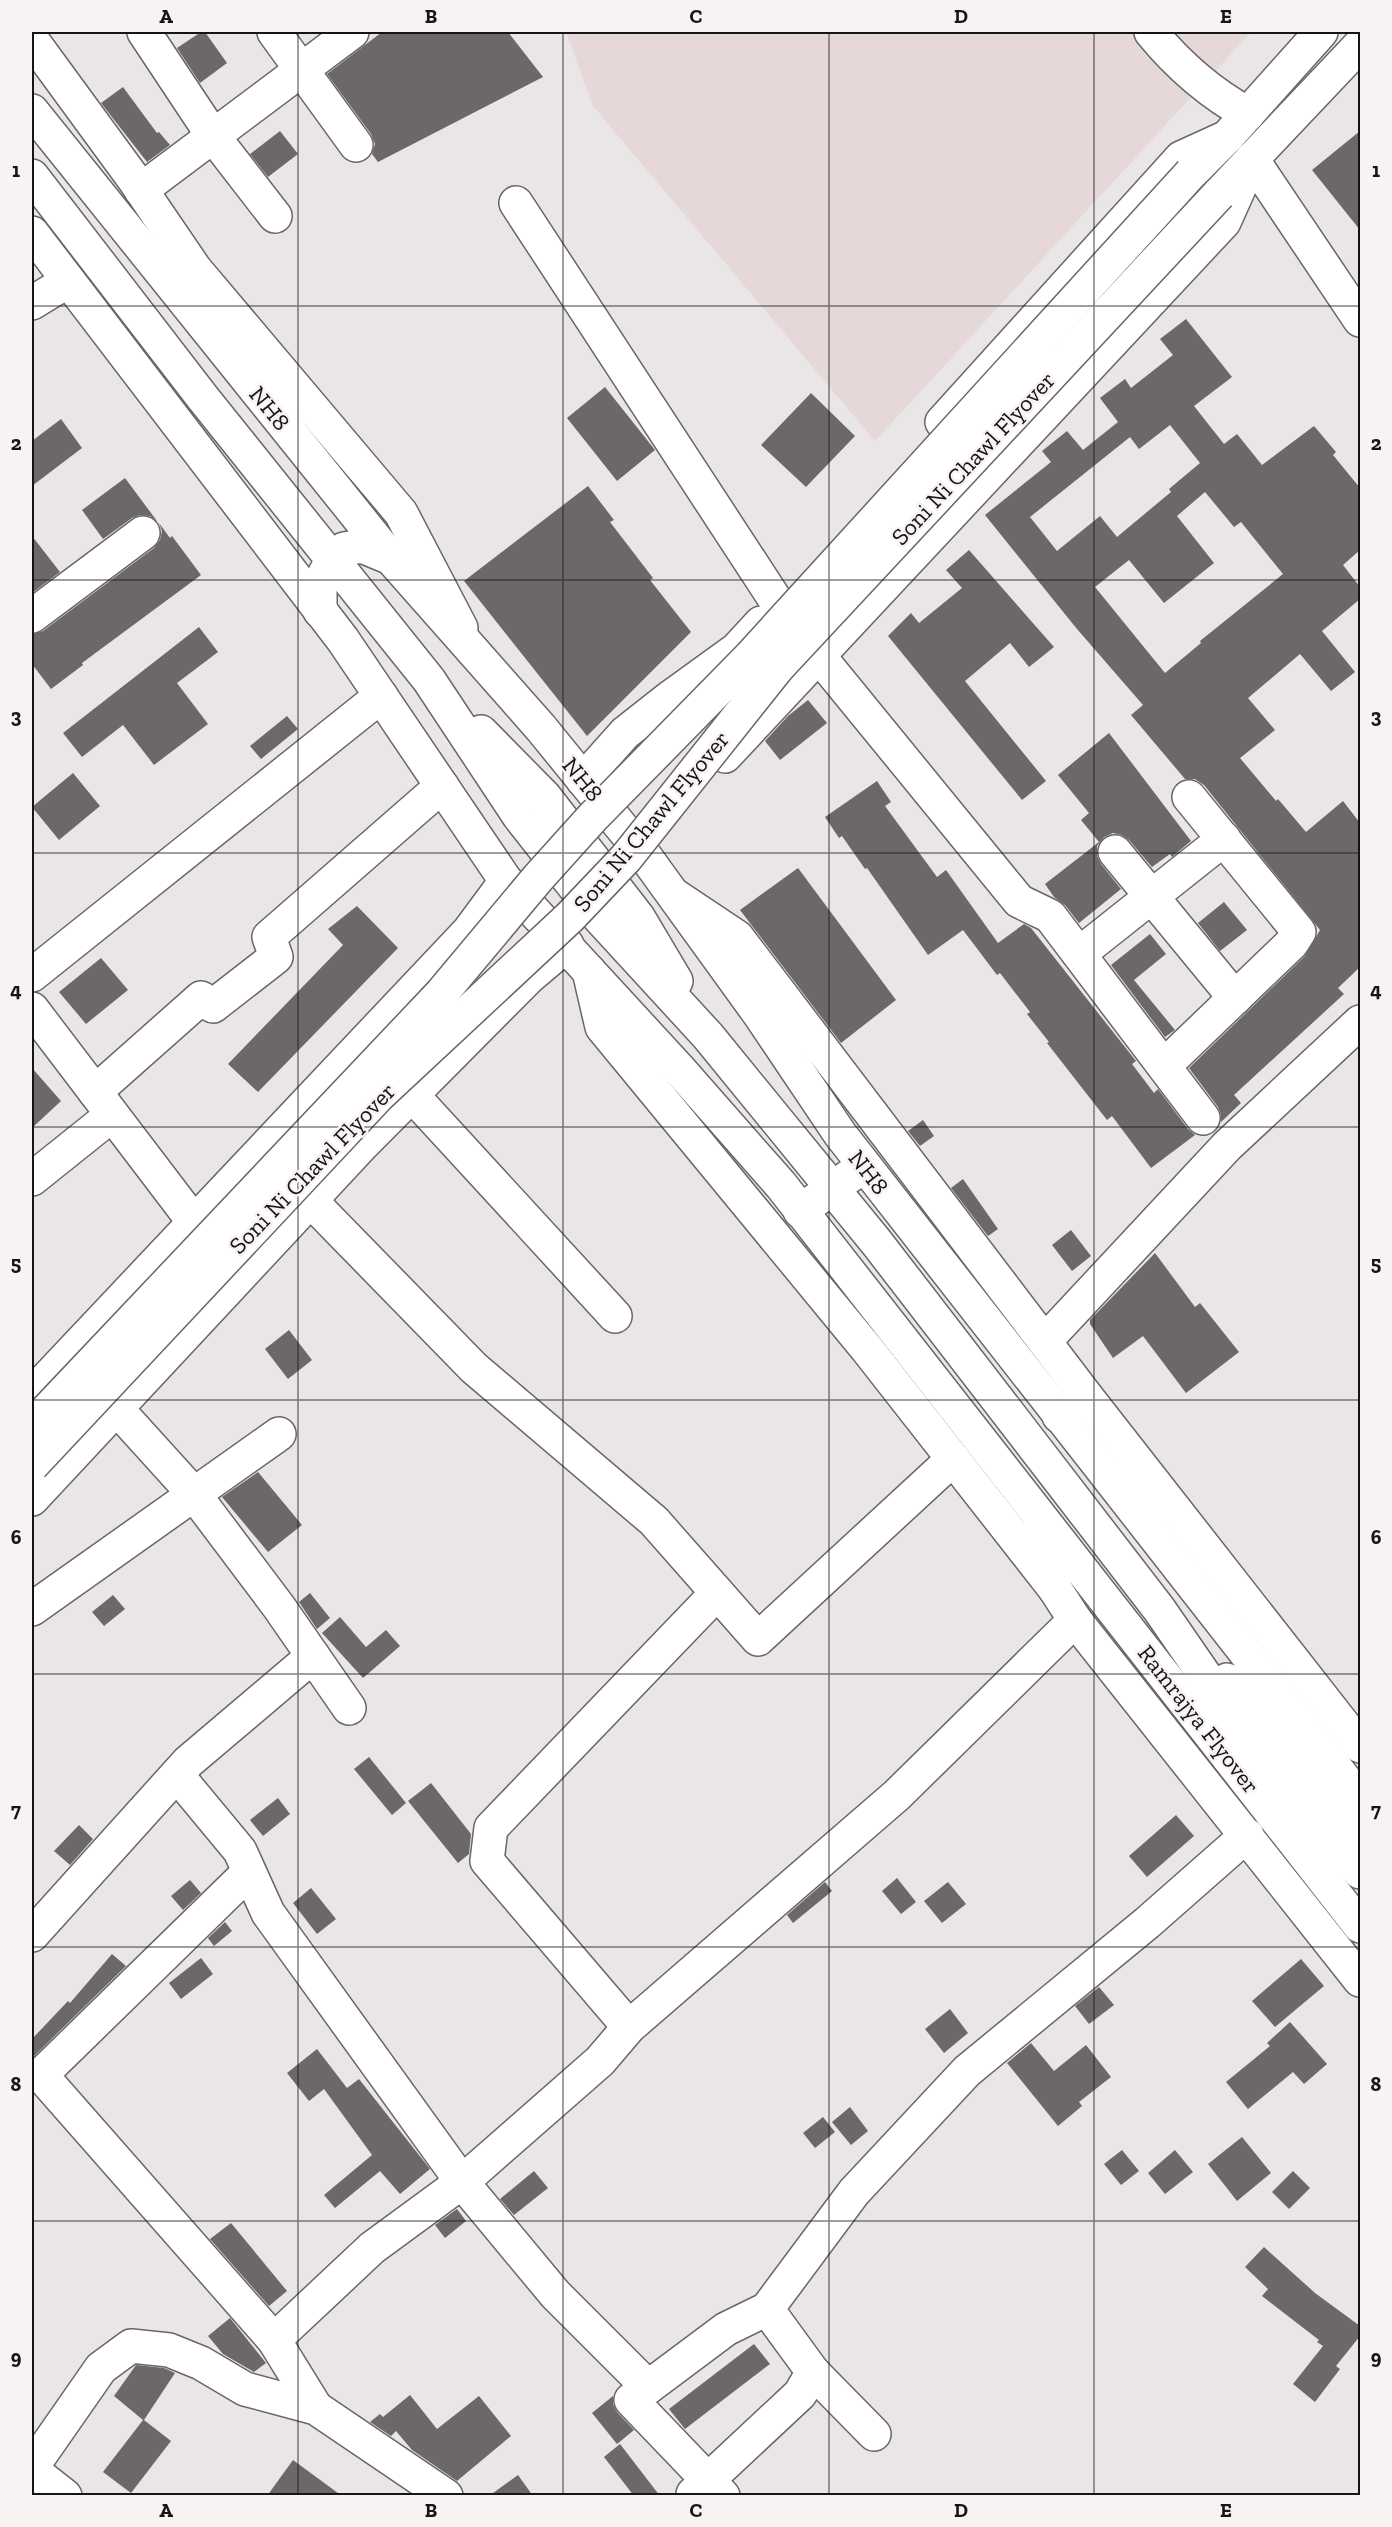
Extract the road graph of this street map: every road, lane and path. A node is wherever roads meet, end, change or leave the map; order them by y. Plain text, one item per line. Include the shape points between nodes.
1 (144, 32) edge
2 (274, 32) edge
3 (352, 32) edge
4 (1151, 32) edge
5 (1321, 32) edge
6 (32, 40) edge
7 (1360, 45) edge
8 (303, 69) junction
9 (32, 111) edge
10 (1238, 125) junction
11 (213, 136) junction
12 (356, 145) dead end
13 (1252, 159) junction
14 (32, 176) edge
15 (141, 190) junction
16 (516, 203) dead end
17 (274, 216) dead end
18 (32, 233) edge
19 (68, 281) junction
20 (32, 303) edge
21 (1360, 320) edge
22 (143, 533) dead end
23 (391, 558) junction
24 (332, 560) junction
25 (778, 604) junction
26 (320, 611) junction
27 (32, 616) edge
28 (473, 651) junction
29 (818, 655) junction
30 (381, 696) junction
31 (584, 780) junction
32 (449, 796) junction
33 (1189, 797) dead end
34 (1224, 839) junction
35 (1115, 852) dead end
36 (645, 856) junction
37 (506, 881) junction
38 (670, 892) junction
39 (1151, 897) junction
40 (567, 945) junction
41 (1079, 954) junction
42 (589, 971) junction
43 (32, 975) edge
44 (1235, 998) junction
45 (33, 1016) edge
46 (1360, 1022) edge
47 (1164, 1066) junction
48 (412, 1095) junction
49 (103, 1103) junction
50 (1203, 1118) dead end
51 (864, 1166) junction
52 (32, 1179) edge
53 (832, 1187) junction
54 (310, 1200) junction
55 (800, 1211) junction
56 (194, 1222) junction
57 (615, 1316) dead end
58 (1046, 1340) junction
59 (32, 1394) edge
60 (1086, 1396) junction
61 (117, 1408) junction
62 (1059, 1416) junction
63 (32, 1426) edge
64 (279, 1434) dead end
65 (953, 1459) junction
66 (32, 1465) edge
67 (1103, 1472) junction
68 (194, 1494) junction
69 (32, 1499) edge
70 (1175, 1511) junction
71 (1037, 1513) junction
72 (1054, 1589) junction
73 (717, 1593) junction
74 (32, 1609) edge
75 (1159, 1609) junction
76 (1075, 1620) junction
77 (313, 1656) junction
78 (349, 1708) dead end
79 (1358, 1738) edge
80 (177, 1774) junction
81 (1360, 1799) edge
82 (1247, 1835) junction
83 (1360, 1843) edge
84 (249, 1872) junction
85 (1360, 1872) edge
86 (1360, 1926) edge
87 (32, 1935) edge
88 (1360, 1980) edge
89 (629, 2027) junction
90 (462, 2182) junction
91 (767, 2309) junction
92 (274, 2340) junction
93 (813, 2372) junction
94 (648, 2387) junction
95 (316, 2408) junction
96 (874, 2434) dead end
97 (32, 2468) edge
98 (708, 2491) edge
99 (65, 2496) edge
100 (446, 2496) edge

1 - 11 street
2 - 8 street
3 - 8 street
4 - 10 street via 1171,56 1221,99
5 - 10 street, Soni Ni Chawl Flyover
6 - 15 street
7 - 13 street, Soni Ni Chawl Flyover
8 - 11 street
8 - 12 street
9 - 23 street, NH8
10 - 25 street via 1181,158
10 - 63 street, Soni Ni Chawl Flyover, bridge via 750,657 592,818 441,994
11 - 15 street
11 - 17 street
13 - 21 street
13 - 29 street via 1224,222
13 - 66 street, Soni Ni Chawl Flyover, bridge via 778,667 610,875 379,1095
14 - 24 street
15 - 28 street via 195,268 400,513
16 - 25 street
18 - 19 street
19 - 20 street
19 - 26 street
22 - 27 street
23 - 24 street via 362,546 344,549
23 - 28 street, NH8
24 - 26 street via 320,583
24 - 53 street via 429,680 519,816 596,914 708,1036
25 - 31 street via 737,649 625,733
26 - 30 street
28 - 31 street, NH8
29 - 36 street via 733,746
29 - 41 street via 1019,901 1050,916
30 - 32 street
30 - 43 street
31 - 36 street, NH8
32 - 37 street, Ramrajya Flyover
32 - 49 street via 268,937 276,957 213,1006 201,998
33 - 34 street
34 - 39 street
34 - 44 street via 1299,932
35 - 39 street
36 - 38 street, NH8
37 - 40 street, Ramrajya Flyover
37 - 56 street via 469,931
38 - 51 street, NH8
38 - 58 street via 737,937
39 - 41 street
39 - 44 street
40 - 42 street, Ramrajya Flyover
40 - 48 street via 528,978
41 - 47 street
42 - 55 street, Ramrajya Flyover
42 - 65 street via 602,1027
44 - 47 street
45 - 49 street
46 - 58 street via 1227,1146
47 - 50 street
48 - 54 street
48 - 57 street
49 - 52 street
49 - 56 street
51 - 53 street
51 - 62 street, NH8
53 - 55 street
53 - 75 street
54 - 61 street
54 - 73 street via 474,1368 654,1521
55 - 71 street, Ramrajya Flyover
56 - 59 street
58 - 60 street
60 - 62 street
60 - 70 street
61 - 68 street
61 - 69 street
62 - 67 street, NH8
64 - 68 street
65 - 72 street
65 - 73 street via 758,1639
67 - 70 street via 1136,1484
67 - 81 street
68 - 74 street
68 - 77 street
70 - 79 street
71 - 72 street
71 - 86 street, Ramrajya Flyover
72 - 76 street
73 - 89 street via 491,1827 487,1861
75 - 83 street via 1270,1725
75 - 85 street via 1250,1741
76 - 82 street
76 - 89 street via 897,1795
77 - 78 street
77 - 80 street
80 - 84 street via 240,1851
80 - 87 street
82 - 88 street
82 - 91 street via 967,2071 854,2192
84 - 90 street via 268,1913
84 - 92 street via 41,2075
89 - 90 street via 600,2061
90 - 92 street via 372,2248
90 - 94 street via 555,2294
91 - 93 street
91 - 94 street via 726,2329
92 - 95 street
93 - 96 street
93 - 98 street via 800,2394
94 - 98 street via 631,2400
95 - 97 street via 245,2389 201,2363 169,2350 131,2346 101,2368
95 - 100 street
97 - 99 street

